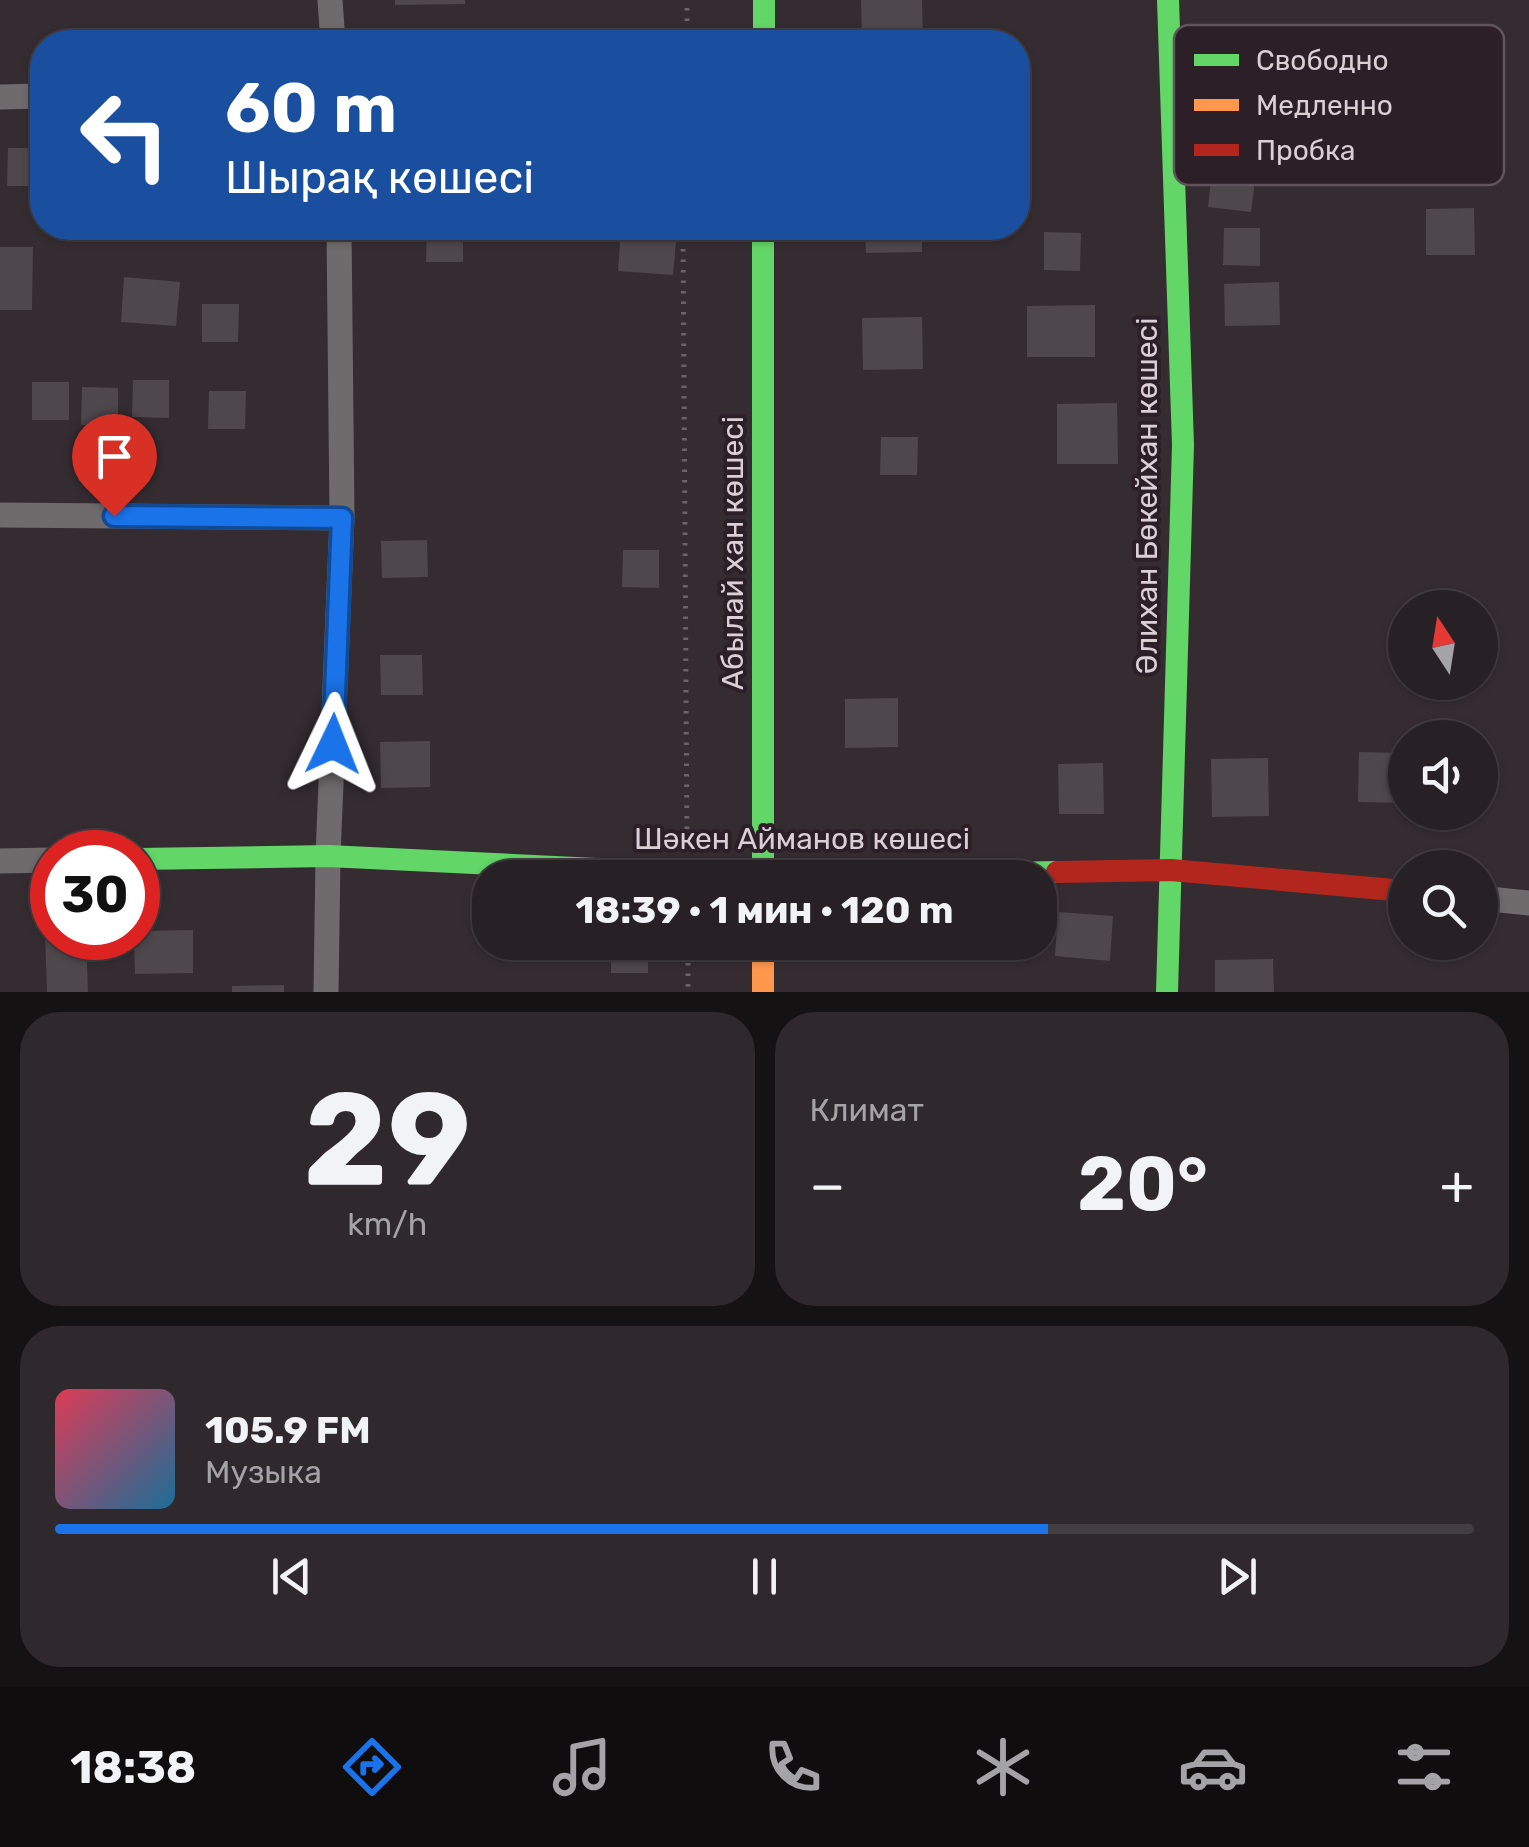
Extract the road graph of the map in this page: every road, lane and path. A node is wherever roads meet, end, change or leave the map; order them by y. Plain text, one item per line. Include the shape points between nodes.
1 (330, 0) edge
2 (686, 0) edge
3 (764, 0) edge
4 (1168, 0) edge
5 (332, 30) edge
6 (686, 30) edge
7 (764, 30) edge
8 (30, 96) edge
9 (0, 97) edge
10 (1174, 178) edge
11 (1174, 185) edge
12 (339, 240) edge
13 (683, 240) edge
14 (763, 240) edge
15 (0, 515) edge
16 (342, 518) junction
17 (328, 856) junction
18 (160, 859) edge
19 (0, 860) edge
20 (30, 860) edge
21 (688, 860) edge
22 (763, 860) edge
23 (472, 863) edge
24 (1171, 870) junction
25 (1057, 872) edge
26 (1388, 889) edge
27 (1498, 899) edge
28 (1529, 902) edge
29 (688, 960) edge
30 (763, 960) edge
31 (326, 992) edge
32 (688, 992) edge
33 (763, 992) edge
34 (1167, 992) edge

1 - 5 street
2 - 6 path
3 - 7 street
4 - 10 street, Әлихан Бөкейхан көшесі
8 - 9 street
11 - 24 street, Әлихан Бөкейхан көшесі via 1183,445
12 - 16 street
13 - 21 path
14 - 22 street, Абылай хан көшесі
15 - 16 street
16 - 17 street
17 - 18 street, Шәкен Айманов көшесі
17 - 23 street, Шәкен Айманов көшесі
17 - 31 street
19 - 20 street
24 - 25 street, Шәкен Айманов көшесі
24 - 26 street, Шәкен Айманов көшесі
24 - 34 street, Әлихан Бөкейхан көшесі
27 - 28 street
29 - 32 path
30 - 33 street

